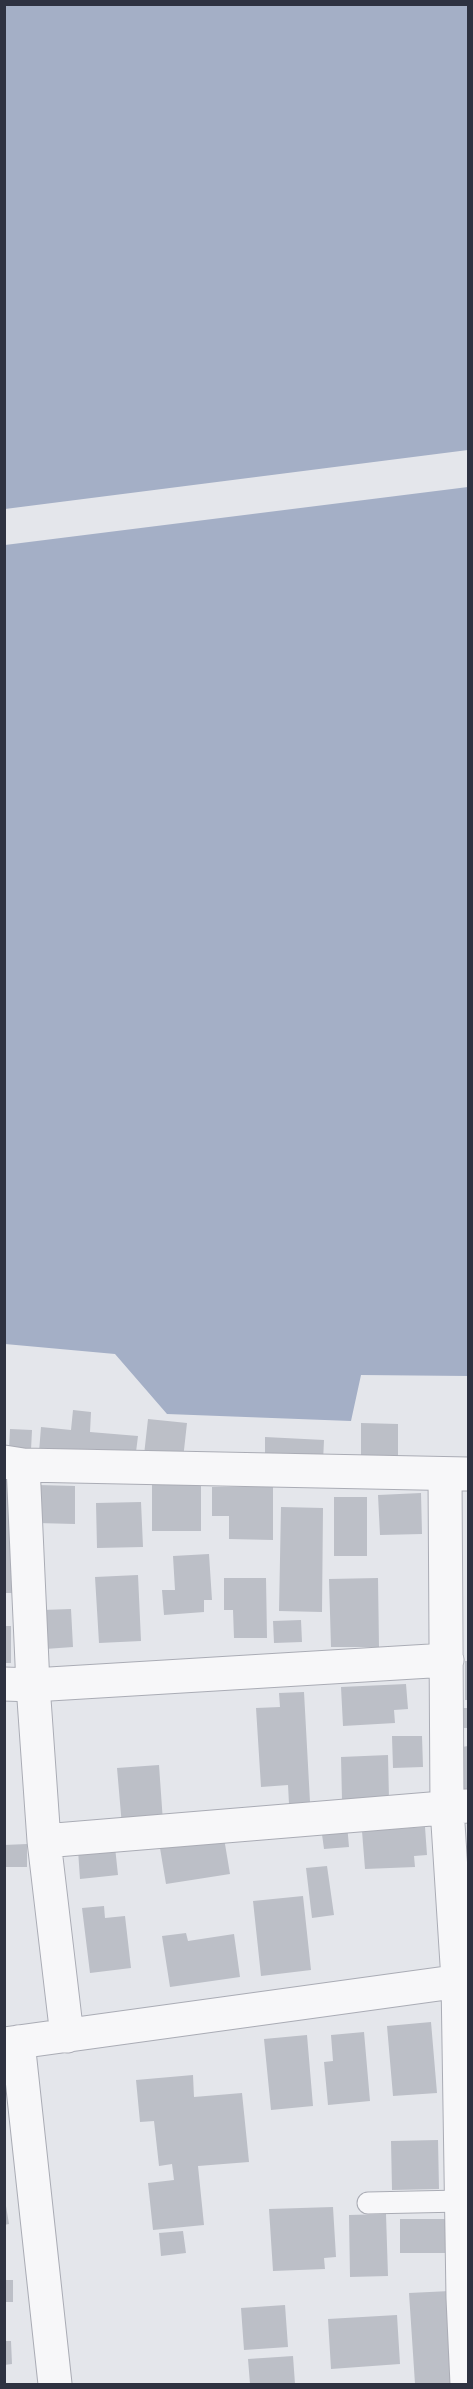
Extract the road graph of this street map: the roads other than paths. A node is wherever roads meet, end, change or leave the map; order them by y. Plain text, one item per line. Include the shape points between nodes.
1 (14, 1464) edge
2 (457, 1475) edge
3 (454, 1648) edge
4 (19, 1684) edge
5 (458, 1807) edge
6 (44, 1840) junction
7 (463, 1980) edge
8 (67, 2036) junction
9 (11, 2043) edge
10 (461, 2201) junction
11 (368, 2203) dead end
12 (55, 2385) edge
13 (467, 2385) edge

1 - 2 street
1 - 4 street
2 - 3 street
3 - 4 street
3 - 5 street
4 - 6 street
5 - 6 street
5 - 7 street
6 - 8 street
7 - 8 street
7 - 10 street
8 - 9 street
9 - 12 street
10 - 11 lane
10 - 13 street

